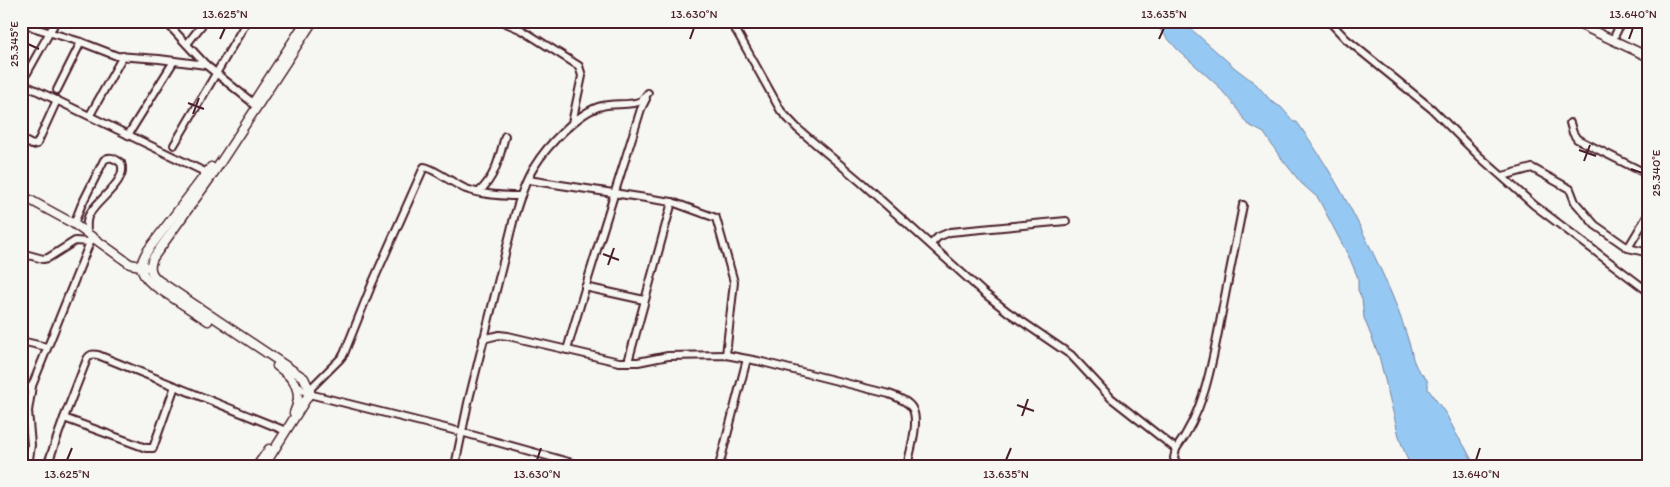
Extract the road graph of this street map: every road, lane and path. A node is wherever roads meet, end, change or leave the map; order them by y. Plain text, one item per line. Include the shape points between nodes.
1 (22, 21) edge
2 (56, 21) edge
3 (166, 21) edge
4 (205, 21) edge
5 (247, 21) edge
6 (294, 21) edge
7 (312, 21) edge
8 (501, 21) edge
9 (729, 21) edge
10 (1329, 21) edge
11 (1572, 21) edge
12 (1622, 21) edge
13 (304, 23) edge
14 (50, 33) junction
15 (1613, 39) junction
16 (81, 42) junction
17 (187, 44) junction
18 (123, 56) junction
19 (1649, 57) edge
20 (174, 61) junction
21 (206, 65) junction
22 (27, 73) dead end
23 (216, 74) junction
24 (21, 83) edge
25 (57, 90) dead end
26 (57, 100) junction
27 (253, 103) junction
28 (90, 115) junction
29 (243, 123) junction
30 (572, 123) junction
31 (1570, 123) dead end
32 (128, 135) junction
33 (506, 136) dead end
34 (21, 139) edge
35 (174, 145) dead end
36 (207, 173) junction
37 (1649, 175) edge
38 (1502, 176) junction
39 (528, 180) junction
40 (479, 192) junction
41 (616, 192) junction
42 (21, 195) edge
43 (521, 196) junction
44 (672, 202) junction
45 (1243, 205) dead end
46 (1649, 213) edge
47 (1066, 221) dead end
48 (74, 224) junction
49 (89, 237) junction
50 (932, 244) junction
51 (1628, 248) junction
52 (148, 250) junction
53 (21, 253) edge
54 (1649, 253) edge
55 (124, 260) junction
56 (141, 266) junction
57 (150, 268) junction
58 (585, 287) junction
59 (1649, 292) edge
60 (644, 300) junction
61 (220, 326) junction
62 (483, 339) junction
63 (21, 341) edge
64 (47, 347) junction
65 (568, 350) junction
66 (726, 355) junction
67 (747, 359) junction
68 (628, 362) junction
69 (292, 379) junction
70 (32, 386) junction
71 (175, 386) junction
72 (21, 391) edge
73 (310, 392) junction
74 (64, 418) junction
75 (284, 430) junction
76 (461, 432) junction
77 (1176, 449) junction
78 (28, 466) edge
79 (47, 466) edge
80 (257, 466) edge
81 (264, 466) edge
82 (455, 466) edge
83 (583, 466) edge
84 (718, 466) edge
85 (907, 466) edge
86 (1178, 466) edge

1 - 14 street
2 - 14 street
3 - 17 street
4 - 17 street
5 - 23 street
6 - 13 street
7 - 29 street
8 - 30 street via 522,30 579,66 582,76
9 - 50 street via 770,94 794,126
10 - 38 street via 1346,39 1432,109
11 - 15 street
12 - 15 street
13 - 27 street
14 - 16 street
14 - 22 street
15 - 19 street
16 - 18 street
16 - 25 street
17 - 21 street
18 - 20 street
18 - 28 street
20 - 21 street
20 - 32 street
21 - 23 street
23 - 27 street
23 - 35 street
24 - 26 street
26 - 28 street
26 - 34 street via 36,144
27 - 29 street
28 - 32 street
29 - 36 street
29 - 57 street via 211,177 153,258
30 - 39 street via 543,154
30 - 41 street via 596,108 639,102 648,93
31 - 37 street via 1577,139
32 - 36 street
33 - 40 street via 494,174
36 - 52 street
38 - 51 street via 1532,168 1570,189 1575,202 1595,225
38 - 59 street via 1534,205
39 - 41 street
39 - 43 street
40 - 43 street
40 - 73 street via 424,167 344,354
41 - 44 street
41 - 58 street
42 - 48 street
43 - 62 street
44 - 60 street
44 - 66 street via 717,221 734,282
45 - 77 street via 1204,394 1195,420
46 - 51 street
47 - 50 street via 950,232
48 - 49 street
48 - 49 street via 104,160 112,158 121,163 123,169 113,189 89,216
49 - 53 street via 75,241 44,259
49 - 55 street
49 - 64 street
50 - 77 street via 1000,305 1071,355 1111,398
51 - 54 street
52 - 55 street via 134,259
52 - 56 street
55 - 56 street
56 - 57 street
56 - 61 street via 144,277 152,284
57 - 61 street via 158,280
58 - 60 street
58 - 65 street
60 - 68 street
61 - 69 street
61 - 73 street via 304,378
62 - 65 street via 508,336
62 - 76 street
63 - 64 street
64 - 70 street
65 - 68 street
66 - 67 street
66 - 68 street via 668,356
67 - 84 street
67 - 85 street via 900,398 913,409 915,417
69 - 73 street via 302,390
69 - 75 street via 298,400
70 - 72 street
70 - 78 street via 28,412 31,445
71 - 74 street via 93,354 87,359
71 - 74 street via 153,448
71 - 75 street
73 - 75 street
73 - 76 street
74 - 79 street
75 - 80 street
75 - 81 street
76 - 82 street
76 - 83 street
77 - 86 street via 1174,458

